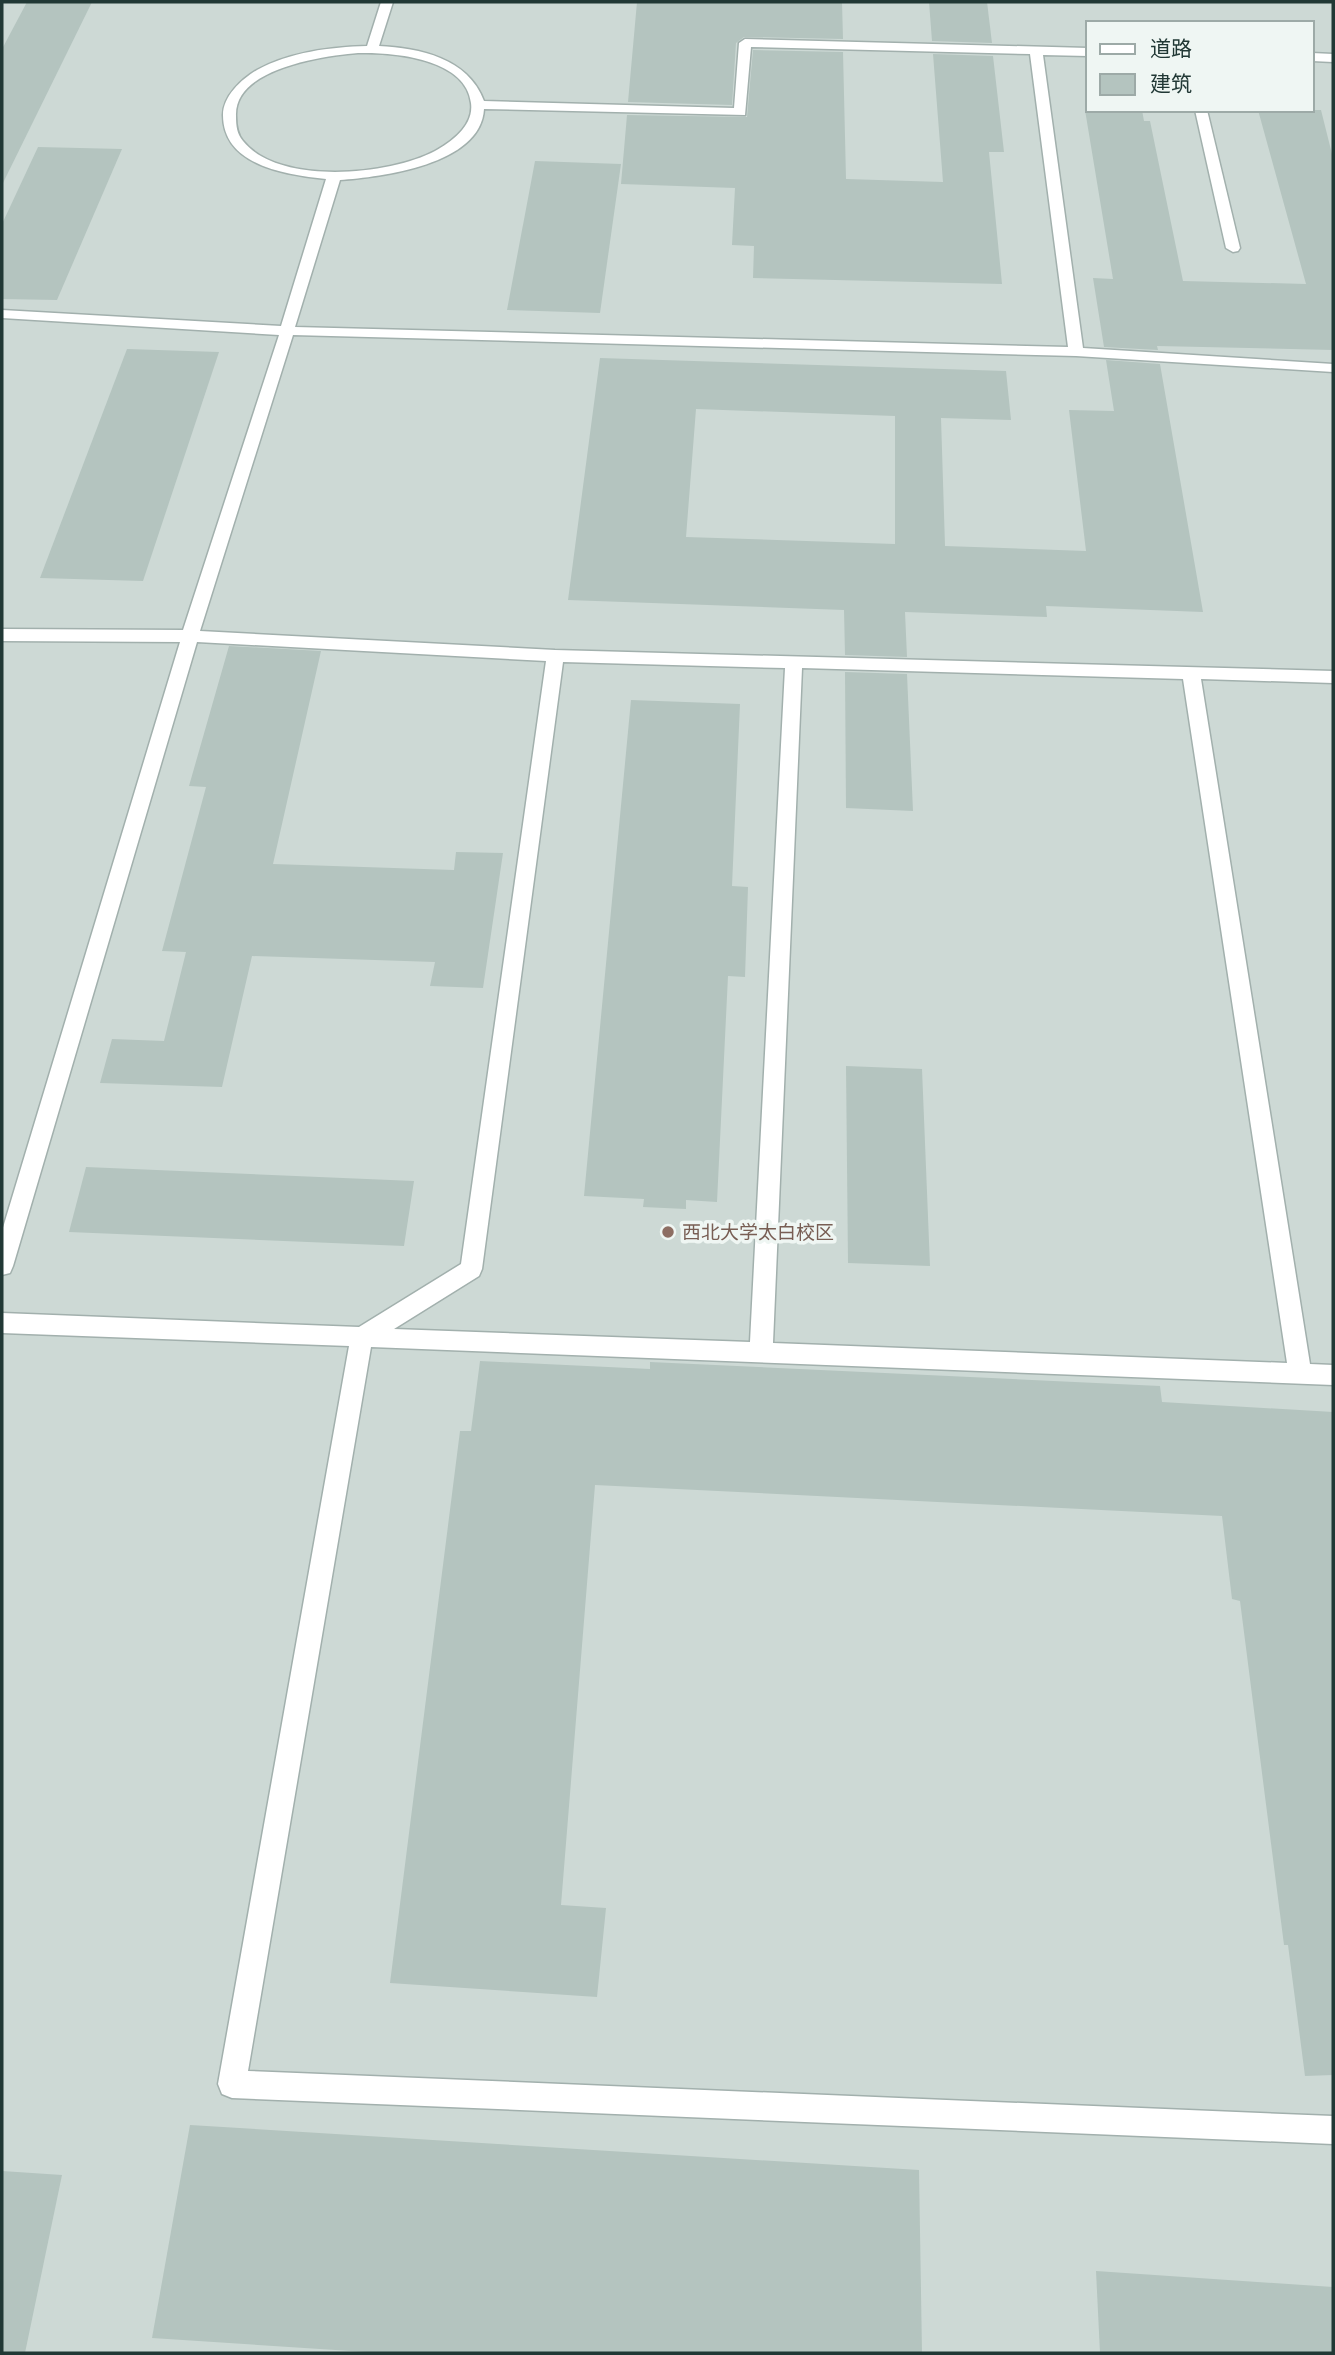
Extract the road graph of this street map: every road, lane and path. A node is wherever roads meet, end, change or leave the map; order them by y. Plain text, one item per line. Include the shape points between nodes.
1 (387, 2) edge
2 (372, 48) junction
3 (1036, 50) junction
4 (1086, 52) edge
5 (1314, 57) edge
6 (1333, 58) edge
7 (479, 105) junction
8 (1201, 112) edge
9 (334, 176) junction
10 (1233, 248) dead end
11 (2, 314) edge
12 (288, 331) junction
13 (1076, 352) junction
14 (1333, 368) edge
15 (2, 635) edge
16 (190, 636) junction
17 (555, 656) junction
18 (793, 662) junction
19 (1191, 673) junction
20 (1333, 677) edge
21 (2, 1266) edge
22 (2, 1323) edge
23 (362, 1337) junction
24 (761, 1353) junction
25 (1300, 1374) junction
26 (1333, 1376) edge
27 (1333, 2130) edge

1 - 2 street
2 - 7 street via 431,58 462,74
2 - 9 street via 287,62 242,88 230,105 227,123 246,150 280,167
3 - 4 street
3 - 7 street via 745,43 740,112
3 - 13 street
5 - 6 street
7 - 9 street via 467,135 443,153 392,170
8 - 10 street
9 - 12 street
11 - 12 street
12 - 13 street
12 - 16 street
13 - 14 street
15 - 16 street
16 - 17 street
16 - 21 street
17 - 18 street
17 - 23 street via 471,1269
18 - 19 street
18 - 24 street
19 - 20 street
19 - 25 street
22 - 23 street
23 - 24 street
23 - 27 street via 232,2084
24 - 25 street
25 - 26 street

